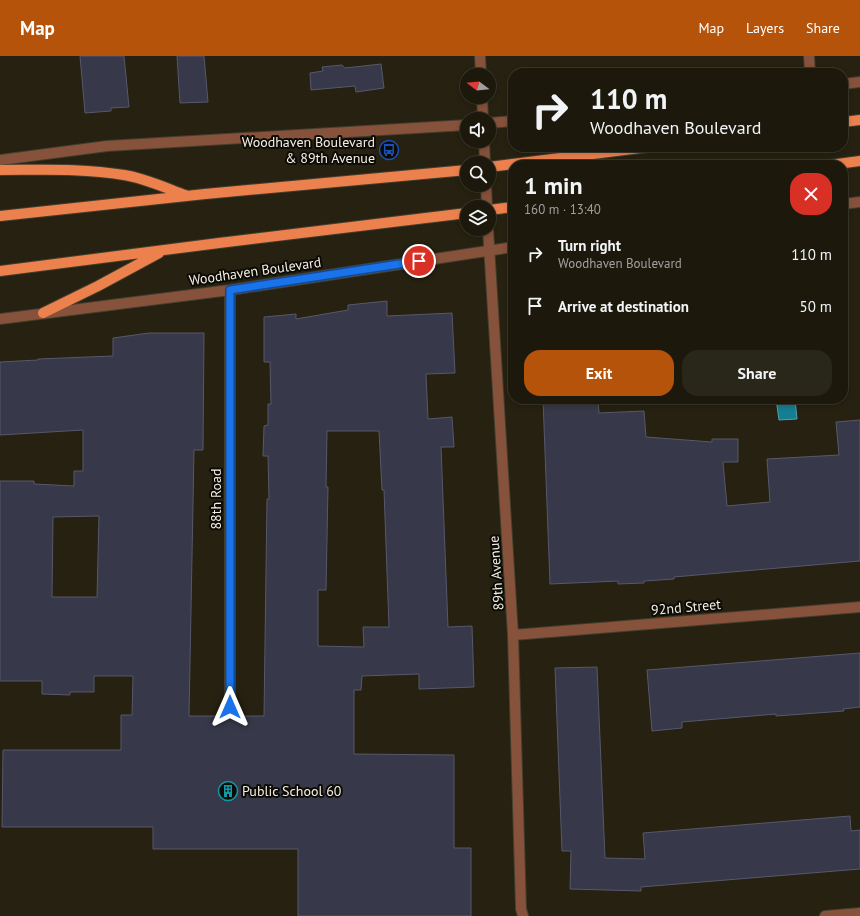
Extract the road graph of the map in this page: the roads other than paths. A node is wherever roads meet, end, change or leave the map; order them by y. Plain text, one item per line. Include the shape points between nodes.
1 (480, 56) edge
2 (809, 56) edge
3 (481, 68) edge
4 (810, 68) edge
5 (860, 82) edge
6 (848, 83) edge
7 (860, 120) edge
8 (508, 121) edge
9 (848, 121) edge
10 (496, 122) edge
11 (460, 125) edge
12 (595, 152) edge
13 (0, 160) edge
14 (538, 160) edge
15 (860, 161) edge
16 (848, 163) edge
17 (508, 164) edge
18 (496, 166) edge
19 (0, 170) edge
20 (460, 171) edge
21 (189, 196) junction
22 (860, 202) edge
23 (848, 203) edge
24 (508, 208) edge
25 (496, 209) edge
26 (460, 214) edge
27 (0, 216) edge
28 (489, 236) edge
29 (508, 248) edge
30 (165, 250) junction
31 (490, 250) junction
32 (0, 271) edge
33 (230, 290) junction
34 (43, 313) junction
35 (0, 319) edge
36 (860, 607) edge
37 (514, 635) junction
38 (230, 707) dead end
39 (860, 913) edge
40 (523, 916) edge
41 (825, 916) edge

1 - 3 street
2 - 4 street
5 - 6 street
7 - 9 main road
8 - 10 street
11 - 13 street via 107,146
12 - 14 main road
15 - 16 main road
17 - 18 main road
19 - 21 main road via 86,171 125,175
20 - 21 main road
21 - 27 main road
22 - 23 street
24 - 25 main road
26 - 30 main road
28 - 31 street, 89th Avenue
29 - 31 street, Woodhaven Boulevard
30 - 32 main road
30 - 34 main road
31 - 33 street, Woodhaven Boulevard
31 - 37 street, 89th Avenue
33 - 34 street, Woodhaven Boulevard
33 - 38 street, 88th Road
34 - 35 street, Woodhaven Boulevard
36 - 37 street, 92nd Street
37 - 40 street, 89th Avenue
39 - 41 street

